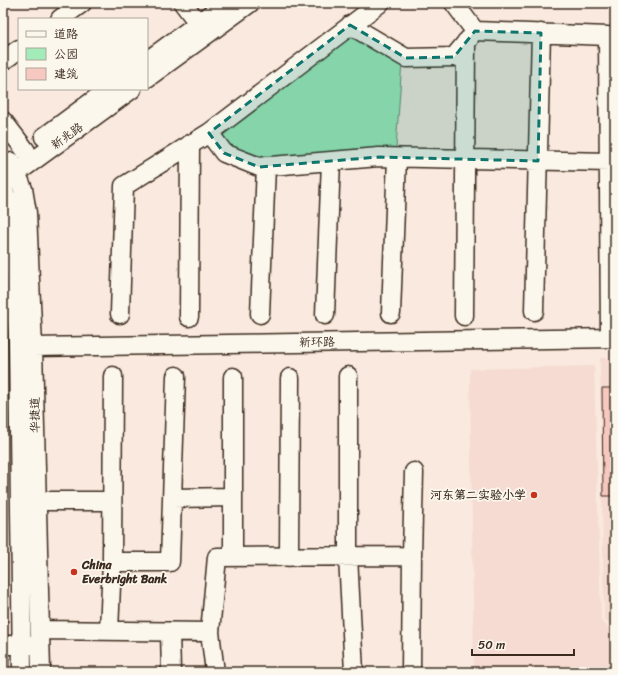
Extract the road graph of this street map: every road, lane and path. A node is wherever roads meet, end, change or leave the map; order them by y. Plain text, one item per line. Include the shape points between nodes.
1 (82, 3) edge
2 (183, 3) edge
3 (226, 3) edge
4 (250, 3) edge
5 (380, 3) edge
6 (454, 3) edge
7 (61, 18) edge
8 (198, 23) junction
9 (350, 25) junction
10 (541, 33) junction
11 (471, 36) junction
12 (18, 50) edge
13 (148, 60) edge
14 (3, 61) edge
15 (148, 77) edge
16 (108, 90) edge
17 (130, 90) edge
18 (3, 121) edge
19 (209, 132) junction
20 (190, 144) junction
21 (398, 158) junction
22 (465, 159) junction
23 (330, 161) junction
24 (538, 161) junction
25 (609, 162) junction
26 (266, 166) junction
27 (12, 167) edge
28 (3, 187) edge
29 (534, 311) dead end
30 (391, 313) dead end
31 (120, 314) dead end
32 (260, 314) dead end
33 (325, 314) dead end
34 (464, 316) dead end
35 (189, 317) dead end
36 (613, 338) edge
37 (26, 347) junction
38 (113, 376) dead end
39 (176, 376) dead end
40 (348, 376) dead end
41 (19, 377) junction
42 (233, 377) dead end
43 (290, 378) dead end
44 (3, 386) edge
45 (414, 472) dead end
46 (233, 497) junction
47 (172, 498) junction
48 (112, 500) junction
49 (37, 501) junction
50 (348, 556) junction
51 (412, 556) junction
52 (233, 557) junction
53 (289, 557) junction
54 (112, 562) junction
55 (109, 631) junction
56 (170, 632) junction
57 (210, 632) junction
58 (41, 638) junction
59 (3, 645) edge
60 (22, 646) junction
61 (22, 672) edge
62 (42, 672) edge
63 (171, 672) edge
64 (215, 672) edge
65 (354, 672) edge
66 (411, 672) edge

1 - 7 street
2 - 8 street
3 - 8 street
4 - 15 street
5 - 9 street
6 - 11 street
8 - 13 street
9 - 11 street via 406,58 454,57
9 - 19 street
10 - 11 street
10 - 24 street
10 - 25 street via 608,36
11 - 22 street
12 - 14 street
16 - 27 street, 新兆路
17 - 27 street, 新兆路
18 - 27 street, 华捷道
19 - 20 street
19 - 26 street via 224,153 259,167
20 - 31 street via 124,186
20 - 35 street
21 - 22 street
21 - 23 street
21 - 30 street
22 - 24 street
22 - 34 street
23 - 26 street
23 - 33 street
24 - 25 street
24 - 29 street
25 - 36 street
26 - 32 street
27 - 37 street, 华捷道 via 23,189 27,212
28 - 37 street, 华捷道 via 12,217
36 - 37 street, 新环路
37 - 41 street, 华捷道
37 - 49 street, 华捷道
38 - 48 street
39 - 47 street
40 - 50 street
41 - 44 street
41 - 60 street, 华捷道
42 - 46 street
43 - 53 street
45 - 51 street
46 - 47 street
46 - 52 street
47 - 54 street via 170,562
48 - 49 street
48 - 54 street
49 - 58 street, 华捷道
50 - 51 street
50 - 53 street
50 - 65 street
51 - 66 street
52 - 53 street
52 - 57 street via 217,557
54 - 55 street
55 - 56 street
55 - 58 street
56 - 57 street
56 - 63 street
57 - 64 street
58 - 60 street
58 - 62 street, 华捷道
59 - 60 street
60 - 61 street, 华捷道

